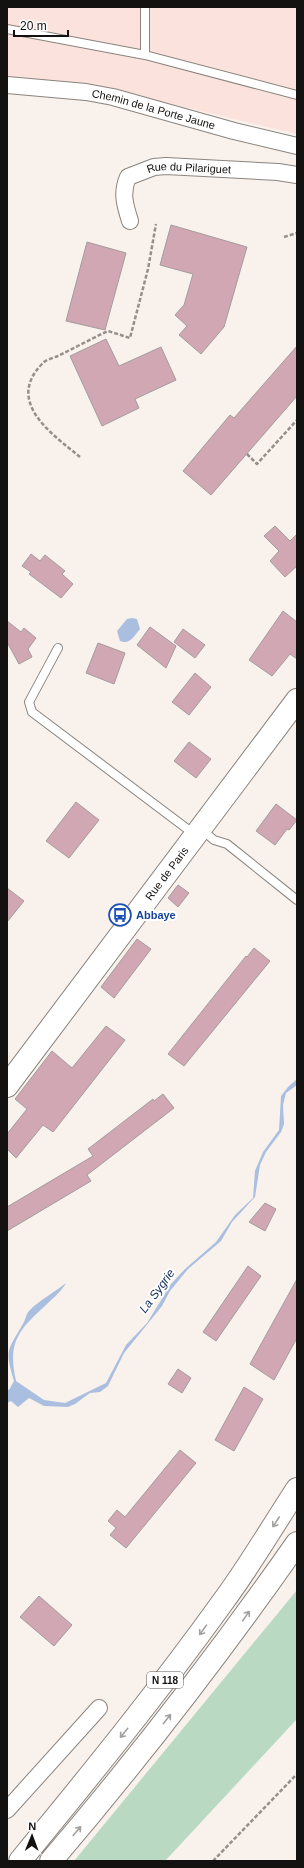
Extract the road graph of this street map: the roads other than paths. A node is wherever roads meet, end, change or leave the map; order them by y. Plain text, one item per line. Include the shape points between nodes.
1 (145, 7) edge
2 (7, 28) edge
3 (145, 55) junction
4 (7, 85) edge
5 (297, 95) edge
6 (297, 146) edge
7 (297, 175) edge
8 (130, 221) dead end
9 (58, 648) dead end
10 (297, 700) edge
11 (198, 832) junction
12 (297, 900) edge
13 (7, 1086) edge
14 (297, 1489) edge
15 (297, 1543) edge
16 (99, 1708) dead end
17 (7, 1810) edge
18 (20, 1861) edge
19 (51, 1861) edge

1 - 3 lane
2 - 3 lane
3 - 5 lane
4 - 6 street, Chemin de la Porte Jaune via 113,97
7 - 8 street, Rue du Pilariguet via 215,168 154,167 128,177 123,186
9 - 11 lane via 29,702 32,712
10 - 11 main road, Rue de Paris
11 - 12 lane via 227,844
11 - 13 main road, Rue de Paris
14 -> 18 main road, N 118 via 199,1635 141,1712
19 -> 15 main road, N 118 via 145,1748 229,1640
16 - 17 street

